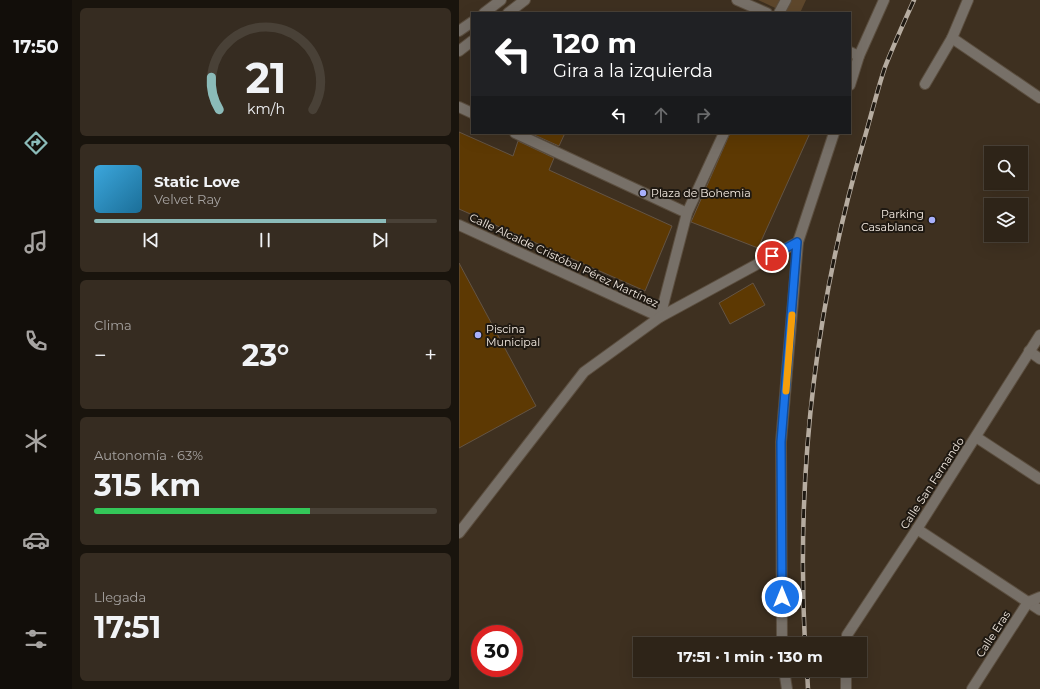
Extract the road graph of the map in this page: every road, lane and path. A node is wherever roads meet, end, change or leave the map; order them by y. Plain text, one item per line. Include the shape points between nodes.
1 (501, 0) edge
2 (525, 0) edge
3 (737, 0) edge
4 (786, 0) edge
5 (884, 0) edge
6 (968, 0) edge
7 (485, 12) edge
8 (509, 12) edge
9 (765, 12) edge
10 (780, 12) edge
11 (471, 23) edge
12 (459, 31) edge
13 (952, 38) junction
14 (471, 42) edge
15 (459, 51) edge
16 (855, 54) edge
17 (851, 79) edge
18 (925, 84) dead end
19 (1040, 98) edge
20 (459, 107) edge
21 (471, 113) edge
22 (517, 134) edge
23 (724, 134) edge
24 (834, 134) edge
25 (687, 213) junction
26 (459, 225) edge
27 (797, 242) junction
28 (660, 317) junction
29 (1040, 335) edge
30 (1029, 351) junction
31 (1040, 359) edge
32 (976, 437) junction
33 (1040, 479) edge
34 (917, 529) junction
35 (459, 533) edge
36 (1040, 597) edge
37 (1028, 602) junction
38 (1040, 610) edge
39 (782, 637) edge
40 (847, 637) edge
41 (785, 677) edge
42 (846, 677) edge
43 (787, 689) edge
44 (846, 689) edge
45 (972, 689) edge

1 - 7 street
2 - 8 street
3 - 9 street
4 - 10 street
5 - 16 street
6 - 13 street
11 - 12 street
13 - 18 street
13 - 19 street
14 - 15 street
16 - 17 street
20 - 21 street
22 - 25 street
23 - 25 street
24 - 27 street
25 - 28 street
26 - 28 street, Calle Alcalde Cristóbal Pérez Martínez
27 - 28 street
27 - 39 street via 781,442
28 - 35 street via 585,372
29 - 30 street, Calle San Fernando
30 - 31 street
30 - 32 street, Calle San Fernando
32 - 33 street
32 - 34 street, Calle San Fernando
34 - 37 street
34 - 40 street, Calle San Fernando
36 - 37 street
37 - 38 street
37 - 45 street, Calle Eras
41 - 43 street
42 - 44 street

